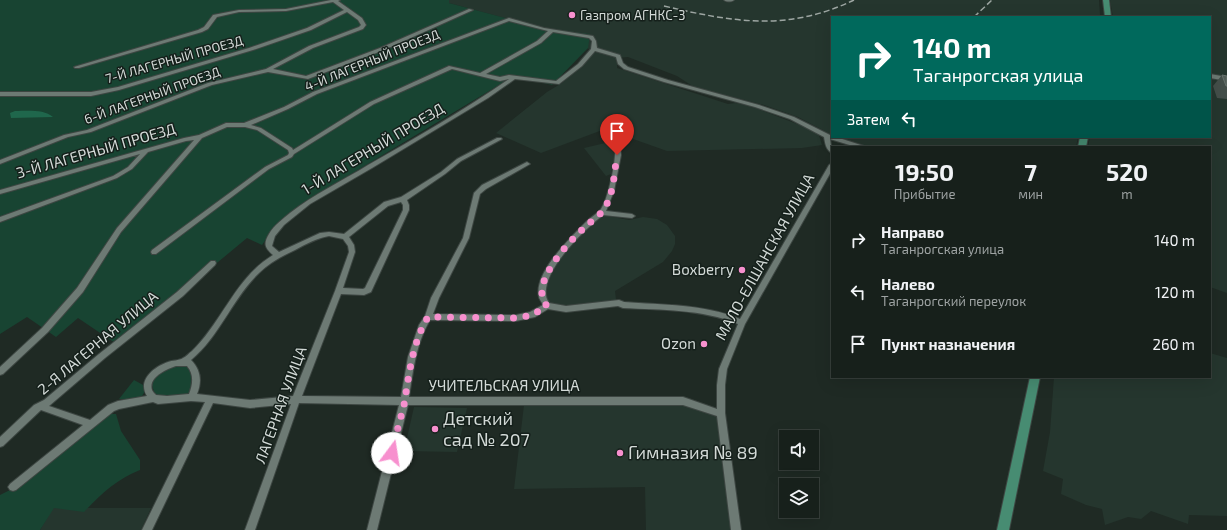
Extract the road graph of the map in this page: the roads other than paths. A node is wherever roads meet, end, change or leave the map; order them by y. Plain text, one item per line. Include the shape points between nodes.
1 (336, 0) edge
2 (726, 0) edge
3 (732, 0) edge
4 (1106, 0) edge
5 (348, 10) junction
6 (471, 10) dead end
7 (1108, 16) edge
8 (553, 30) junction
9 (594, 49) junction
10 (77, 67) dead end
11 (268, 70) junction
12 (480, 75) junction
13 (1211, 76) edge
14 (513, 78) junction
15 (1227, 79) edge
16 (0, 94) edge
17 (245, 125) junction
18 (610, 132) dead end
19 (828, 136) junction
20 (200, 137) junction
21 (831, 137) edge
22 (834, 138) edge
23 (499, 139) dead end
24 (859, 146) edge
25 (831, 150) edge
26 (146, 152) junction
27 (291, 154) junction
28 (0, 162) edge
29 (527, 164) dead end
30 (831, 167) edge
31 (0, 192) edge
32 (403, 199) junction
33 (601, 213) junction
34 (632, 216) dead end
35 (0, 220) edge
36 (345, 237) junction
37 (154, 252) dead end
38 (278, 255) junction
39 (214, 262) dead end
40 (339, 290) junction
41 (547, 306) junction
42 (428, 317) junction
43 (742, 323) junction
44 (184, 362) junction
45 (0, 372) edge
46 (1035, 378) edge
47 (191, 397) junction
48 (153, 398) junction
49 (211, 399) junction
50 (297, 400) junction
51 (404, 401) junction
52 (42, 407) junction
53 (721, 413) junction
54 (90, 424) junction
55 (0, 443) edge
56 (14, 487) dead end
57 (147, 530) edge
58 (250, 530) edge
59 (372, 530) edge
60 (736, 530) edge
61 (1003, 530) edge

1 - 5 street, 6-Й ЛАГЕРНЫЙ ПРОЕЗД
1 - 10 street via 286,10 239,11 214,16 206,28 200,31
2 - 3 street
4 - 7 main road
5 - 11 street, 6-Й ЛАГЕРНЫЙ ПРОЕЗД via 360,19 364,25 361,28 311,48
5 - 16 street, 7-Й ЛАГЕРНЫЙ ПРОЕЗД via 310,29 119,88 91,94
6 - 11 street via 382,49 306,78
8 - 9 street via 591,37
8 - 12 street via 539,42
8 - 17 street, 4-Й ЛАГЕРНЫЙ ПРОЕЗД via 509,19 368,72
9 - 14 street via 557,83
9 - 19 street via 618,56 626,68 757,106 792,118
11 - 28 street, 6-Й ЛАГЕРНЫЙ ПРОЕЗД via 174,96 89,131 66,136
12 - 14 street via 500,80
12 - 27 street via 451,67 372,103
13 - 15 street
14 - 38 street, 1-Й ЛАГЕРНЫЙ ПРОЕЗД via 486,97 308,202 282,223 272,235 270,247
17 - 20 street via 226,125
17 - 27 street via 259,129 290,149
18 - 33 street via 618,149 610,197
19 - 21 street
19 - 25 street
20 - 26 street, 3-Й ЛАГЕРНЫЙ ПРОЕЗД
20 - 45 street via 119,230 80,290 45,330
22 - 24 street
23 - 32 street via 459,160
26 - 31 street, 3-Й ЛАГЕРНЫЙ ПРОЕЗД
26 - 35 street via 130,168 115,176
27 - 37 street via 267,168
29 - 42 street via 477,193 466,238
30 - 43 street, МАЛО-ЕЛШАНСКАЯ УЛИЦА
32 - 36 street via 386,204
32 - 40 street via 406,210 368,290
33 - 34 street
33 - 41 street via 566,247 550,267 542,292
36 - 38 street via 320,236
36 - 40 street, ЛАГЕРНАЯ УЛИЦА via 351,245 352,252
38 - 44 street via 257,270 198,350
39 - 52 street, 2-Я ЛАГЕРНАЯ УЛИЦА via 180,294
40 - 50 street, ЛАГЕРНАЯ УЛИЦА
41 - 42 street via 532,315 516,318
41 - 43 street via 566,309 618,303 711,312
42 - 51 street via 412,357
43 - 53 street, МАЛО-ЕЛШАНСКАЯ УЛИЦА via 723,369
44 - 47 street via 192,366 196,377
44 - 48 street via 169,364 151,378 148,382 148,391
46 - 61 main road
47 - 48 street via 167,400
47 - 49 street, УЧИТЕЛЬСКАЯ УЛИЦА
48 - 54 street via 118,405
49 - 50 street, УЧИТЕЛЬСКАЯ УЛИЦА via 250,404
49 - 57 street
50 - 51 street, УЧИТЕЛЬСКАЯ УЛИЦА
50 - 58 street, ЛАГЕРНАЯ УЛИЦА
51 - 53 street, УЧИТЕЛЬСКАЯ УЛИЦА via 683,401
51 - 59 street
52 - 54 street
52 - 55 street, 2-Я ЛАГЕРНАЯ УЛИЦА via 36,408
53 - 60 street, МАЛО-ЕЛШАНСКАЯ УЛИЦА
54 - 56 street

